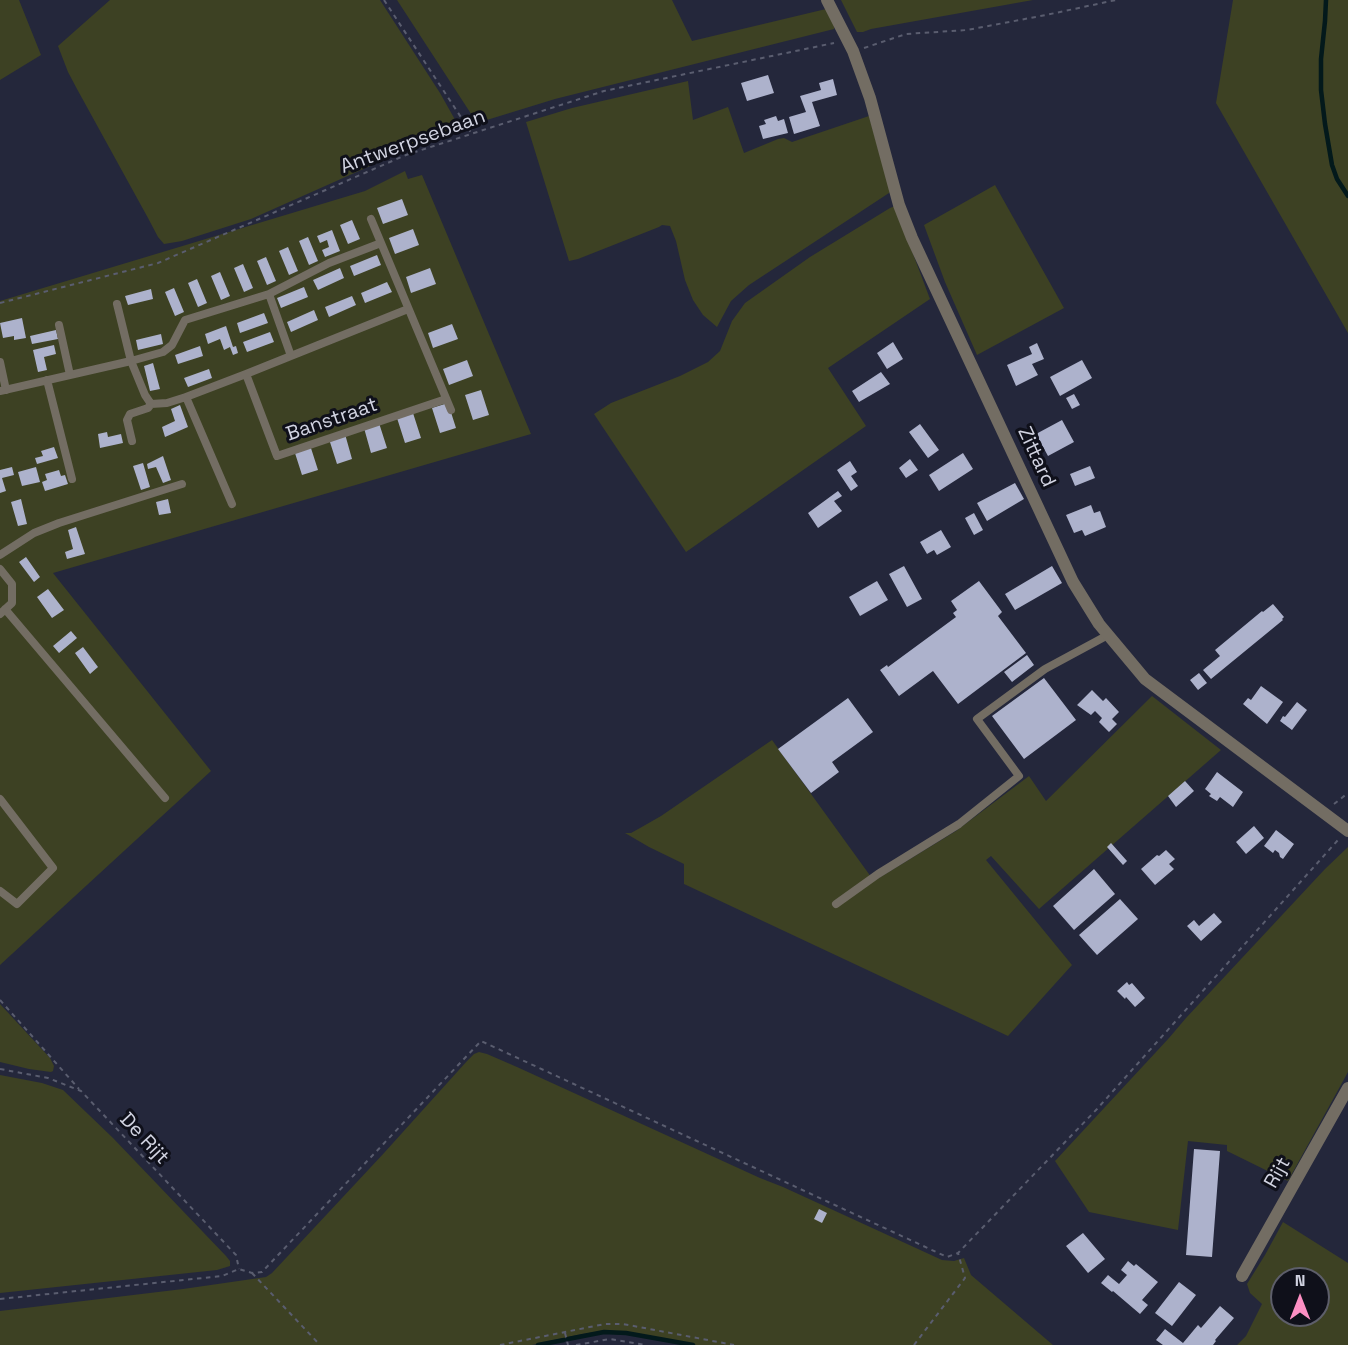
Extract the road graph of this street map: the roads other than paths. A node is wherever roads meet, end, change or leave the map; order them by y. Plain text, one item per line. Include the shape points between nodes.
1 (827, 0) edge
2 (371, 219) dead end
3 (381, 243) junction
4 (269, 294) junction
5 (117, 304) dead end
6 (408, 309) junction
7 (60, 325) dead end
8 (291, 356) junction
9 (132, 361) junction
10 (0, 362) edge
11 (246, 374) junction
12 (70, 375) junction
13 (47, 381) junction
14 (3, 391) edge
15 (186, 397) junction
16 (446, 399) junction
17 (152, 404) junction
18 (451, 410) dead end
19 (132, 441) dead end
20 (72, 479) dead end
21 (182, 484) dead end
22 (232, 504) dead end
23 (0, 555) edge
24 (0, 569) edge
25 (3, 612) edge
26 (1108, 635) junction
27 (165, 798) dead end
28 (0, 799) edge
29 (1347, 830) edge
30 (0, 891) edge
31 (836, 904) dead end
32 (1348, 1088) edge
33 (1242, 1276) dead end

1 - 26 street, Zittard via 870,98 912,238 1073,582
2 - 3 lane
3 - 4 lane via 329,263
3 - 6 lane
4 - 8 lane
4 - 9 lane via 186,320 172,345 163,352
5 - 9 lane
6 - 8 lane
6 - 16 lane
7 - 12 lane
8 - 11 lane
9 - 12 lane
9 - 17 lane
10 - 14 lane
11 - 15 lane
11 - 16 lane, Banstraat via 277,456
12 - 13 lane
13 - 14 lane
13 - 20 lane
15 - 17 lane
15 - 22 lane
16 - 18 lane
17 - 19 lane via 130,414 127,420
21 - 23 lane via 51,526
24 - 25 lane via 12,584 12,603
25 - 27 lane
26 - 29 street, Zittard via 1145,679
26 - 31 lane via 1045,669 977,719 1019,776 959,824
28 - 30 lane via 53,868 17,904
32 - 33 street, Rijt

